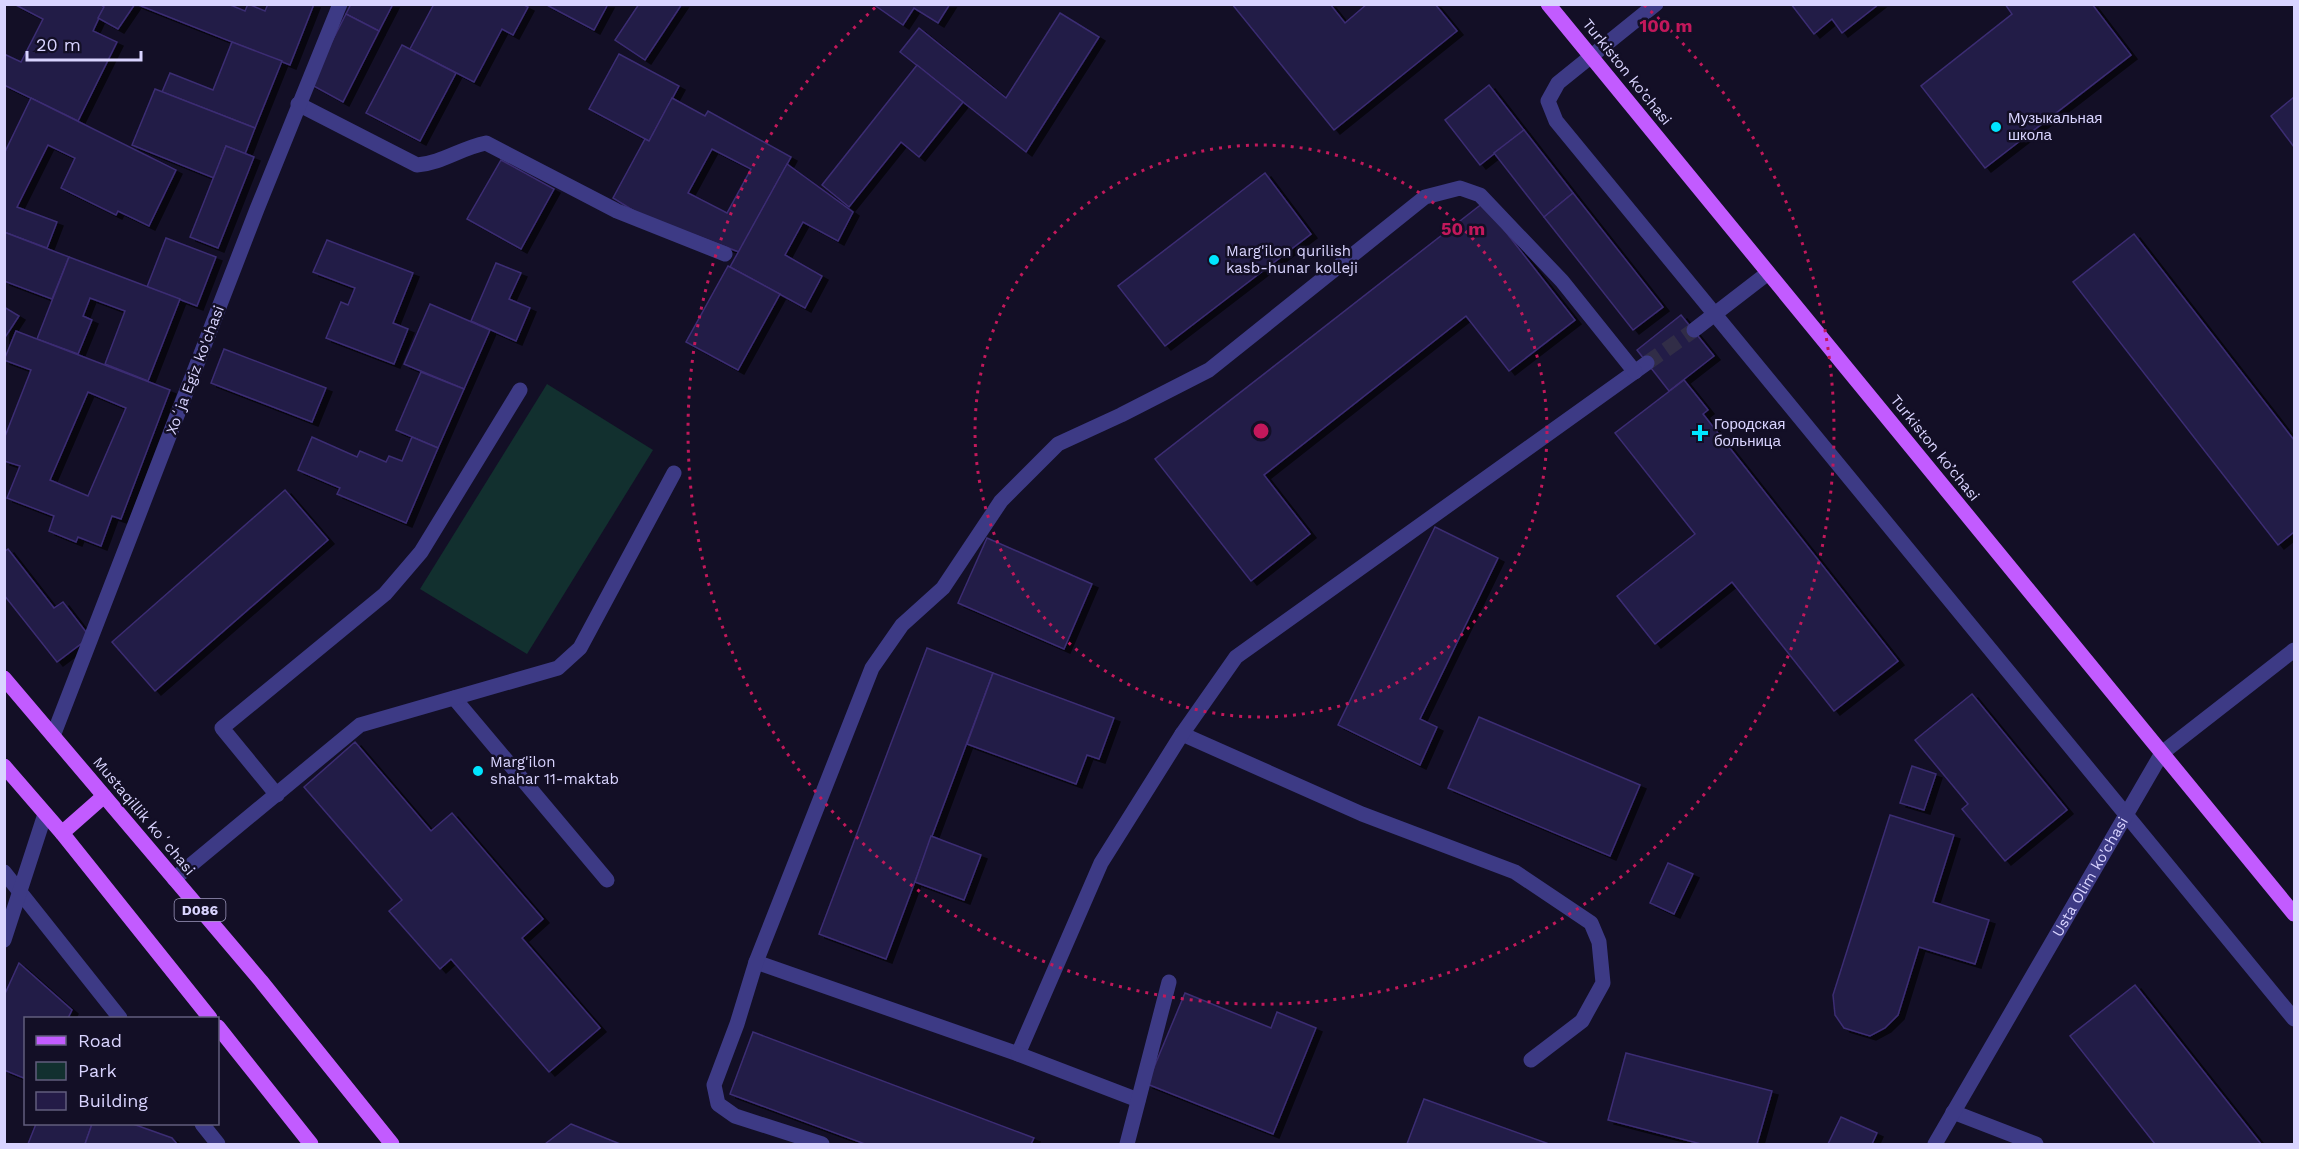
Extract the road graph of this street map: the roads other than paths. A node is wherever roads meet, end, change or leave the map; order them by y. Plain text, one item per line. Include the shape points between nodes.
1 (340, 4) edge
2 (1548, 4) edge
3 (1656, 4) edge
4 (1591, 57) junction
5 (298, 104) junction
6 (724, 254) dead end
7 (1768, 273) junction
8 (1715, 315) junction
9 (1694, 330) tunnel mouth
10 (520, 390) dead end
11 (674, 473) dead end
12 (2295, 650) edge
13 (4, 678) edge
14 (454, 698) junction
15 (1182, 734) junction
16 (53, 736) junction
17 (2162, 753) junction
18 (4, 766) edge
19 (277, 795) junction
20 (104, 796) junction
21 (45, 814) junction
22 (2126, 815) junction
23 (62, 833) junction
24 (4, 872) edge
25 (174, 879) junction
26 (607, 880) dead end
27 (20, 891) junction
28 (2295, 914) edge
29 (4, 940) edge
30 (756, 962) junction
31 (1169, 981) dead end
32 (119, 1017) edge
33 (209, 1017) edge
34 (2295, 1019) edge
35 (219, 1028) edge
36 (1018, 1054) junction
37 (1531, 1060) dead end
38 (1138, 1100) junction
39 (1953, 1112) junction
40 (203, 1125) edge
41 (218, 1144) edge
42 (311, 1144) edge
43 (392, 1144) edge
44 (822, 1144) edge
45 (1127, 1144) edge
46 (1935, 1144) edge
47 (2036, 1144) edge

1 - 5 street, Xoʻja Egiz ko'chasi
2 - 4 main road, Turkiston ko’chasi
3 - 4 street
4 - 7 main road, Turkiston ko’chasi
4 - 8 street via 1558,83 1548,101 1556,121
5 - 6 street via 417,165 435,163 468,146 486,143 617,211
5 - 16 street, Xoʻja Egiz ko'chasi
7 - 8 street
7 - 17 main road, Turkiston ko’chasi
8 - 9 street
8 - 22 street
10 - 19 street via 421,552 384,594 222,728
11 - 14 street via 580,648 558,668
12 - 17 street, Usta Olim ko'chasi
13 - 16 main road, Mustaqillik koʻchasi / D086
14 - 19 street via 360,725
14 - 26 street
15 - 30 street via 1236,657 1641,367 1480,195 1460,188 1425,196 1209,370 1058,444 1001,501 943,588 902,625 872,668
15 - 36 street via 1101,863
15 - 37 street via 1362,814 1515,872 1592,923 1599,942 1603,983 1582,1021
16 - 20 main road, Mustaqillik koʻchasi / D086
17 - 22 street, Usta Olim ko'chasi
17 - 28 main road, Turkiston ko’chasi
18 - 21 main road
19 - 25 street
20 - 23 main road
20 - 25 main road, Mustaqillik koʻchasi / D086
21 - 23 main road
21 - 27 street
22 - 34 street
22 - 39 street, Usta Olim ko'chasi
23 - 33 main road
24 - 27 street
25 - 43 main road, Mustaqillik koʻchasi / D086
27 - 29 street
27 - 32 street
30 - 36 street
30 - 44 street via 714,1085 718,1104 735,1116
31 - 38 street
35 - 42 main road
36 - 38 street
38 - 45 street
39 - 46 street, Usta Olim ko'chasi
39 - 47 street
40 - 41 street

